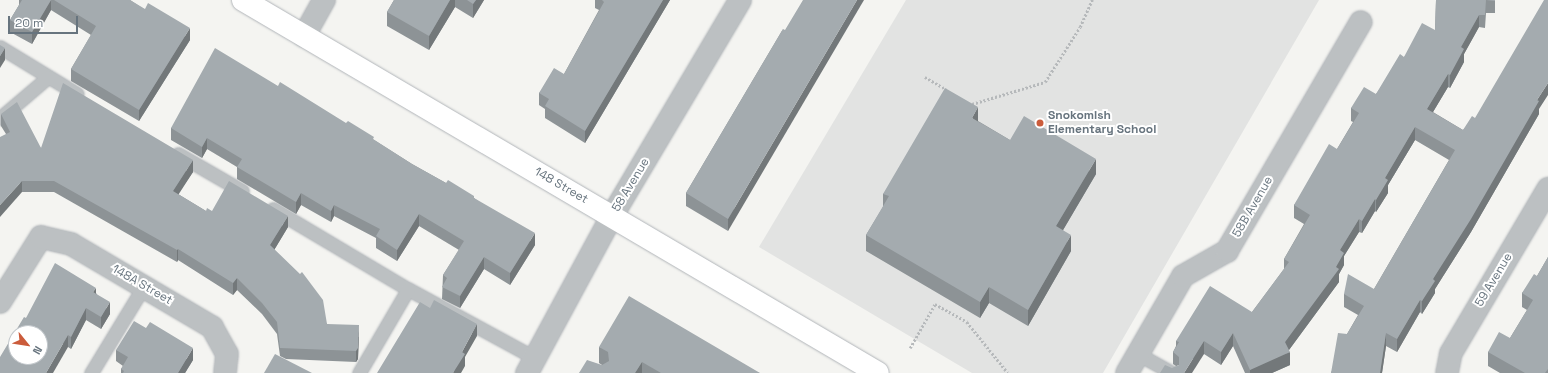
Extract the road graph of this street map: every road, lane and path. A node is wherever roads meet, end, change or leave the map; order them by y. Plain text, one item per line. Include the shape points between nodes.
1 (243, 0) edge
2 (324, 0) edge
3 (740, 0) edge
4 (1092, 0) edge
5 (1361, 22) dead end
6 (304, 36) junction
7 (0, 47) edge
8 (48, 77) junction
9 (925, 77) dead end
10 (952, 92) edge
11 (966, 100) edge
12 (89, 101) edge
13 (0, 118) edge
14 (170, 149) edge
15 (1548, 189) edge
16 (612, 216) junction
17 (144, 286) junction
18 (408, 289) junction
19 (0, 302) edge
20 (910, 348) dead end
21 (1138, 354) junction
22 (226, 364) edge
23 (531, 366) edge
24 (91, 373) edge
25 (359, 373) edge
26 (878, 373) edge
27 (1008, 373) edge
28 (1127, 373) edge
29 (1172, 373) edge
30 (1447, 373) edge

1 - 6 main road, 148 Street
2 - 6 street
3 - 16 street, 58 Avenue
4 - 11 path via 1080,27 1045,82 972,104
5 - 21 street, 58B Avenue via 1227,251 1183,276
6 - 16 main road, 148 Street
7 - 8 lane
8 - 12 lane
8 - 13 lane
9 - 10 path
14 - 18 lane
15 - 30 street, 59 Avenue via 1451,353
16 - 23 street, 58 Avenue
16 - 26 main road, 148 Street
17 - 19 street, 148A Street via 71,244 41,237
17 - 22 street, 148A Street via 212,327
17 - 24 lane
18 - 23 lane
18 - 25 lane
20 - 27 path via 935,304 967,322
21 - 28 street, 58B Avenue
21 - 29 lane

